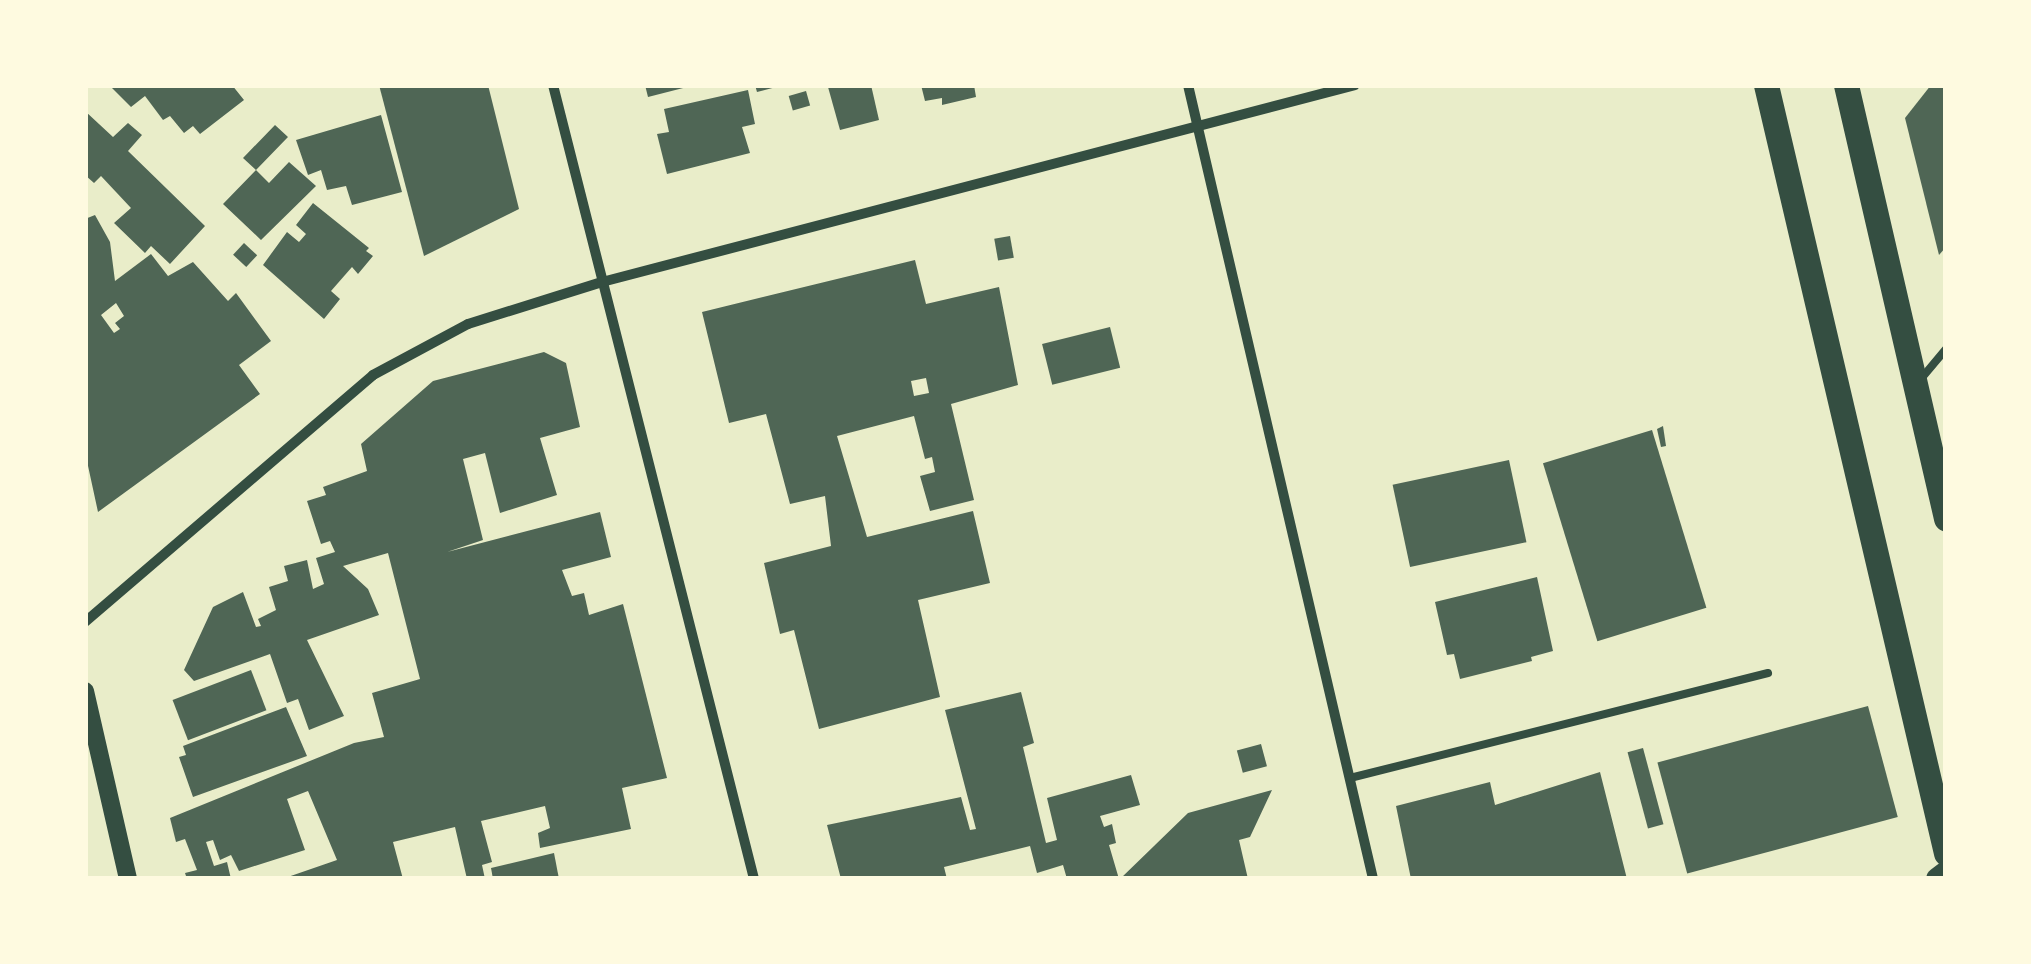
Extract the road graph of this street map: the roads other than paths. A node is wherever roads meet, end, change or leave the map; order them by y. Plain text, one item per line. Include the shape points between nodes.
1 (553, 85) edge
2 (1188, 85) edge
3 (1355, 85) edge
4 (1766, 85) edge
5 (1848, 87) edge
6 (1200, 125) junction
7 (602, 282) junction
8 (1946, 348) edge
9 (1916, 386) junction
10 (1946, 520) edge
11 (85, 622) edge
12 (1768, 673) dead end
13 (85, 691) edge
14 (1350, 778) junction
15 (1946, 852) edge
16 (1946, 873) edge
17 (128, 879) edge
18 (754, 879) edge
19 (1373, 879) edge
20 (1938, 879) edge

1 - 7 street
2 - 6 street
3 - 6 street
4 - 15 main road
5 - 9 main road
6 - 7 street
6 - 14 street
7 - 11 street via 468,324 373,375
7 - 18 street
8 - 9 lane
9 - 10 main road
12 - 14 lane
13 - 17 street
14 - 19 street
16 - 20 main road

